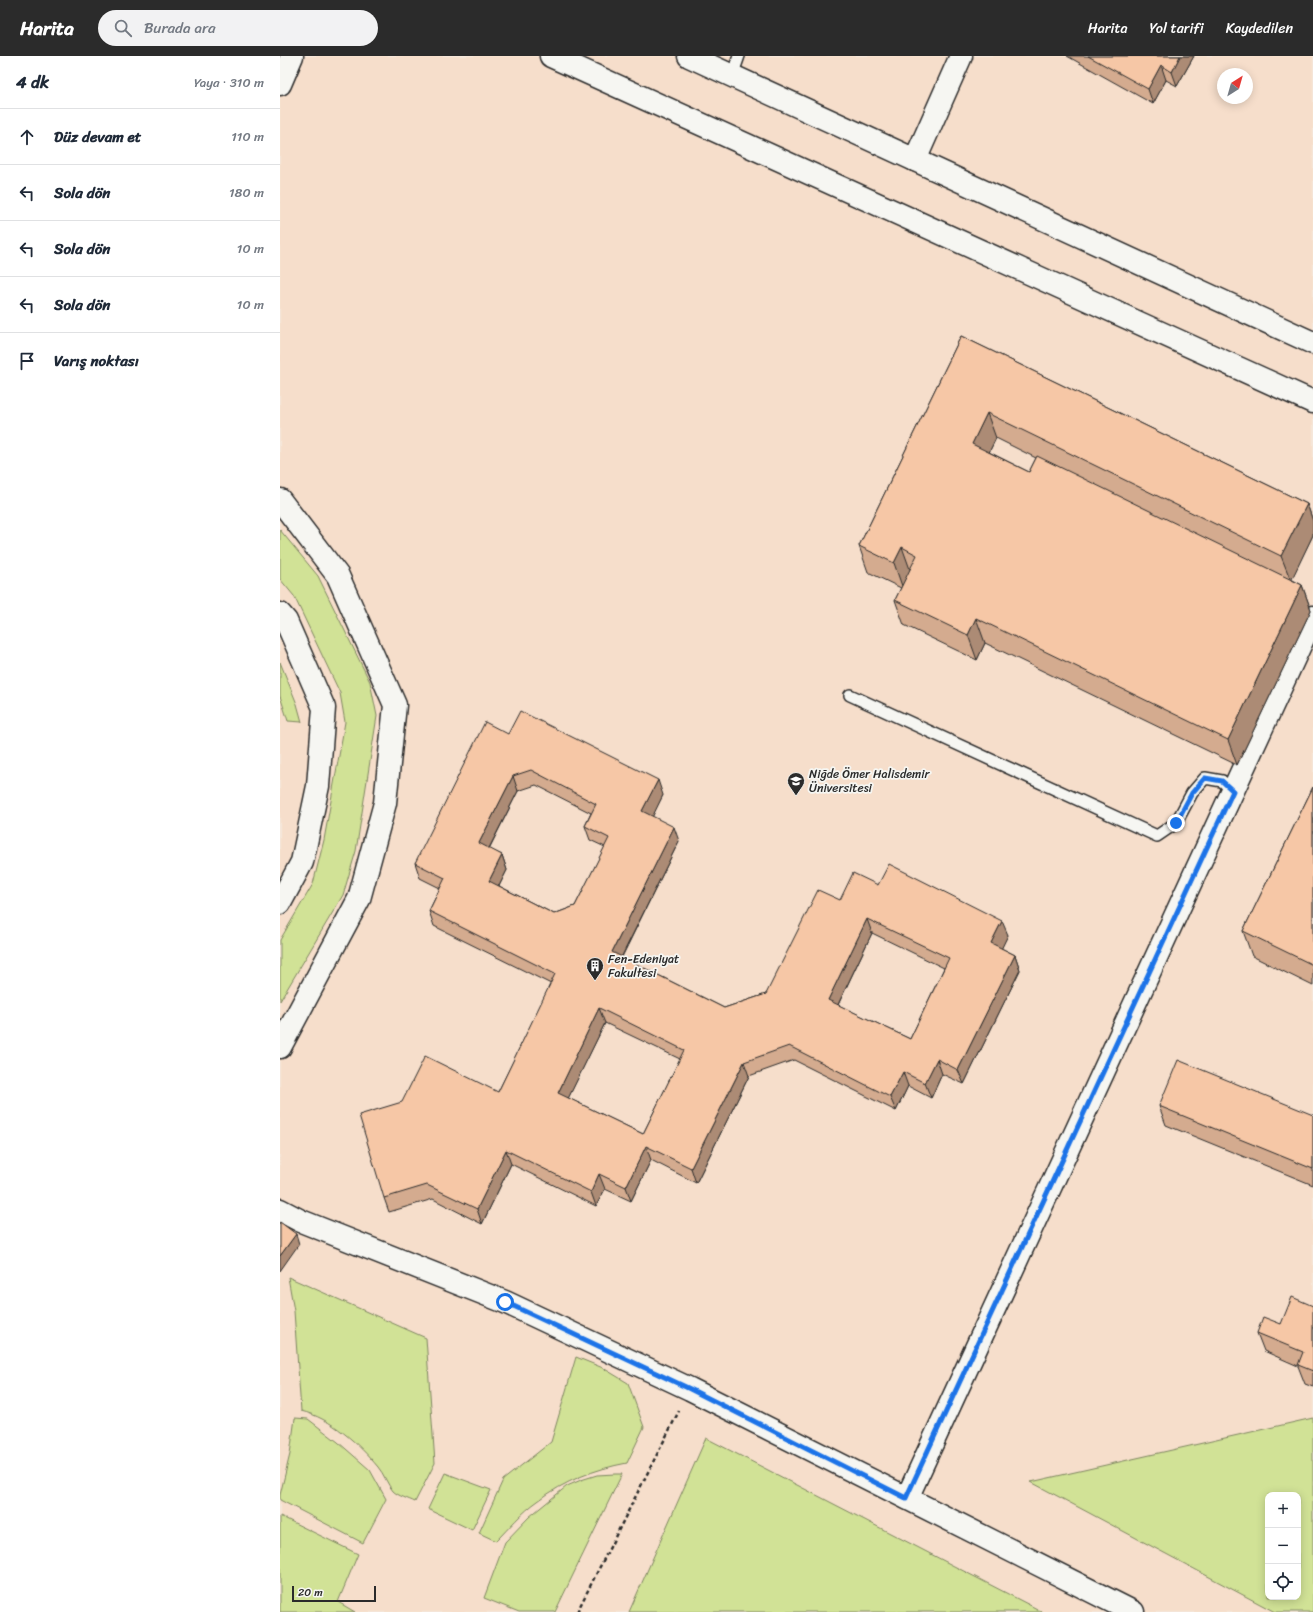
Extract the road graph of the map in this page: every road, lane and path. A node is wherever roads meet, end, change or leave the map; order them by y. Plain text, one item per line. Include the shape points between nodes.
1 (292, 56) edge
2 (551, 56) edge
3 (689, 56) edge
4 (961, 56) edge
5 (735, 66) edge
6 (280, 84) edge
7 (915, 160) junction
8 (1313, 343) edge
9 (1313, 402) edge
10 (280, 500) edge
11 (280, 614) edge
12 (1313, 617) edge
13 (850, 695) dead end
14 (1233, 791) junction
15 (280, 903) edge
16 (280, 1047) edge
17 (280, 1210) edge
18 (690, 1389) junction
19 (906, 1498) junction
20 (577, 1612) edge
21 (1133, 1612) edge

1 - 6 street
2 - 9 street
3 - 5 street
4 - 7 street
5 - 7 street
7 - 8 street
10 - 16 street via 338,576 395,705 385,803 359,899
11 - 15 street via 286,622 324,708 318,786 302,862
12 - 14 street
13 - 14 lane via 1157,836 1176,823 1192,793 1205,778 1222,781
14 - 19 street
17 - 18 street via 301,1221 505,1302
18 - 19 street
18 - 20 path
19 - 21 street

